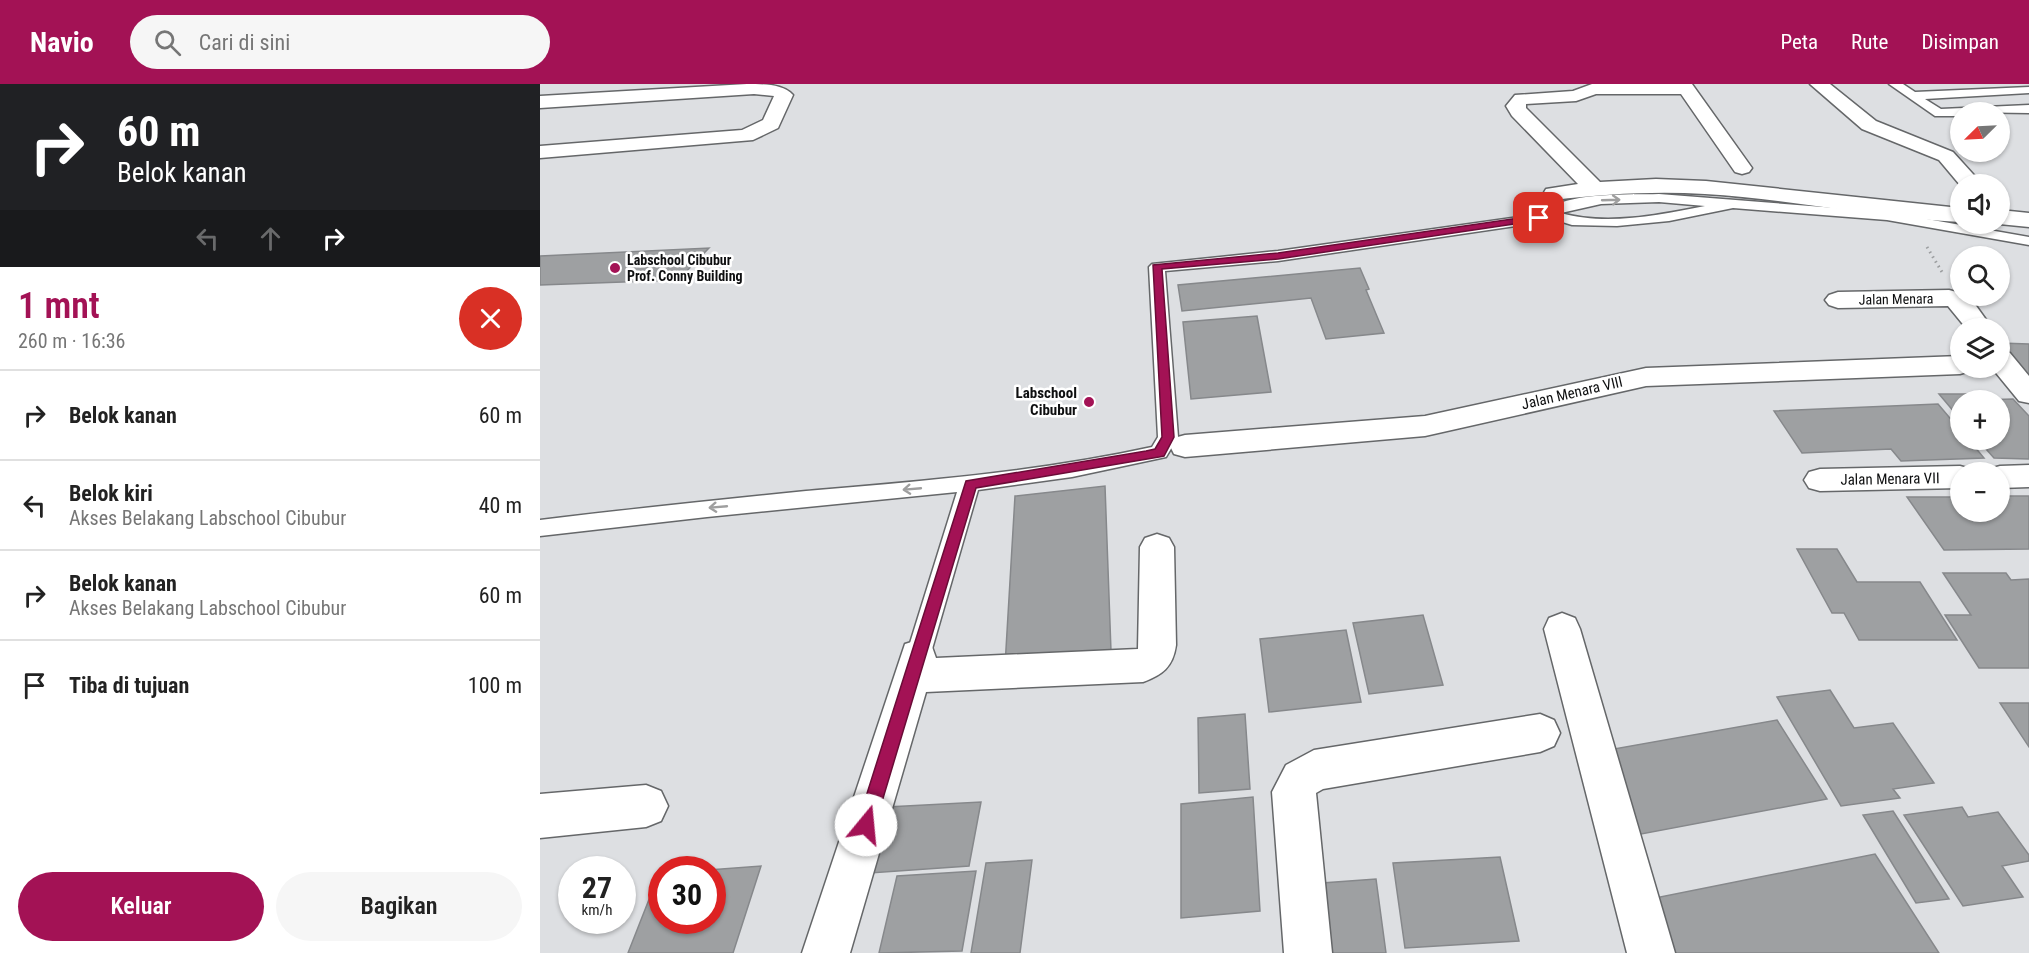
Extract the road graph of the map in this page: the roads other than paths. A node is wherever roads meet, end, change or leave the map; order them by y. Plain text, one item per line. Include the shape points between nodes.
1 (594, 84) edge
2 (1819, 84) edge
3 (1895, 84) edge
4 (1685, 86) edge
5 (2029, 90) edge
6 (1912, 96) junction
7 (577, 100) junction
8 (540, 102) edge
9 (2029, 109) edge
10 (562, 116) dead end
11 (540, 152) edge
12 (1743, 168) dead end
13 (1962, 174) edge
14 (1593, 187) junction
15 (1733, 204) junction
16 (1555, 207) junction
17 (1950, 214) edge
18 (2010, 218) edge
19 (2029, 220) edge
20 (2029, 241) edge
21 (1838, 300) dead end
22 (1972, 318) edge
23 (1950, 365) edge
24 (2010, 373) edge
25 (2029, 394) edge
26 (1172, 449) junction
27 (2029, 476) edge
28 (1950, 477) edge
29 (2010, 477) edge
30 (1820, 480) dead end
31 (970, 484) junction
32 (540, 528) edge
33 (1156, 548) dead end
34 (1562, 629) dead end
35 (915, 666) junction
36 (1540, 733) dead end
37 (646, 806) dead end
38 (540, 816) edge
39 (826, 953) edge
40 (1308, 953) edge
41 (1651, 953) edge

1 - 7 street
2 - 13 street via 1869,125 1946,156
3 - 6 lane
4 - 12 street
4 - 14 street via 1594,89 1576,96 1521,99 1515,106 1519,112
5 - 6 lane
6 - 9 lane via 1939,113
7 - 8 street
7 - 10 street
7 - 11 street via 760,88 778,90 784,95 771,124 746,136
14 - 16 street
14 - 17 street via 1716,188
16 -> 15 lane via 1601,200 1659,198
15 - 16 lane via 1595,224 1567,222
15 - 20 lane via 1887,216
16 - 26 lane via 1278,256 1157,267 1168,437
18 - 19 street
21 - 22 street, Jalan Menara via 1948,298 1964,306
23 - 26 street, Jalan Menara VIII via 1646,377 1425,426
24 - 25 street
26 - 31 lane via 1132,459
27 - 29 street
28 - 30 street, Jalan Menara VII
31 -> 32 lane
31 - 35 lane
33 - 35 street via 1158,645 1152,662
34 - 41 street via 1626,875
35 - 39 street
36 - 40 street via 1314,770 1300,779 1293,792
37 - 38 street

